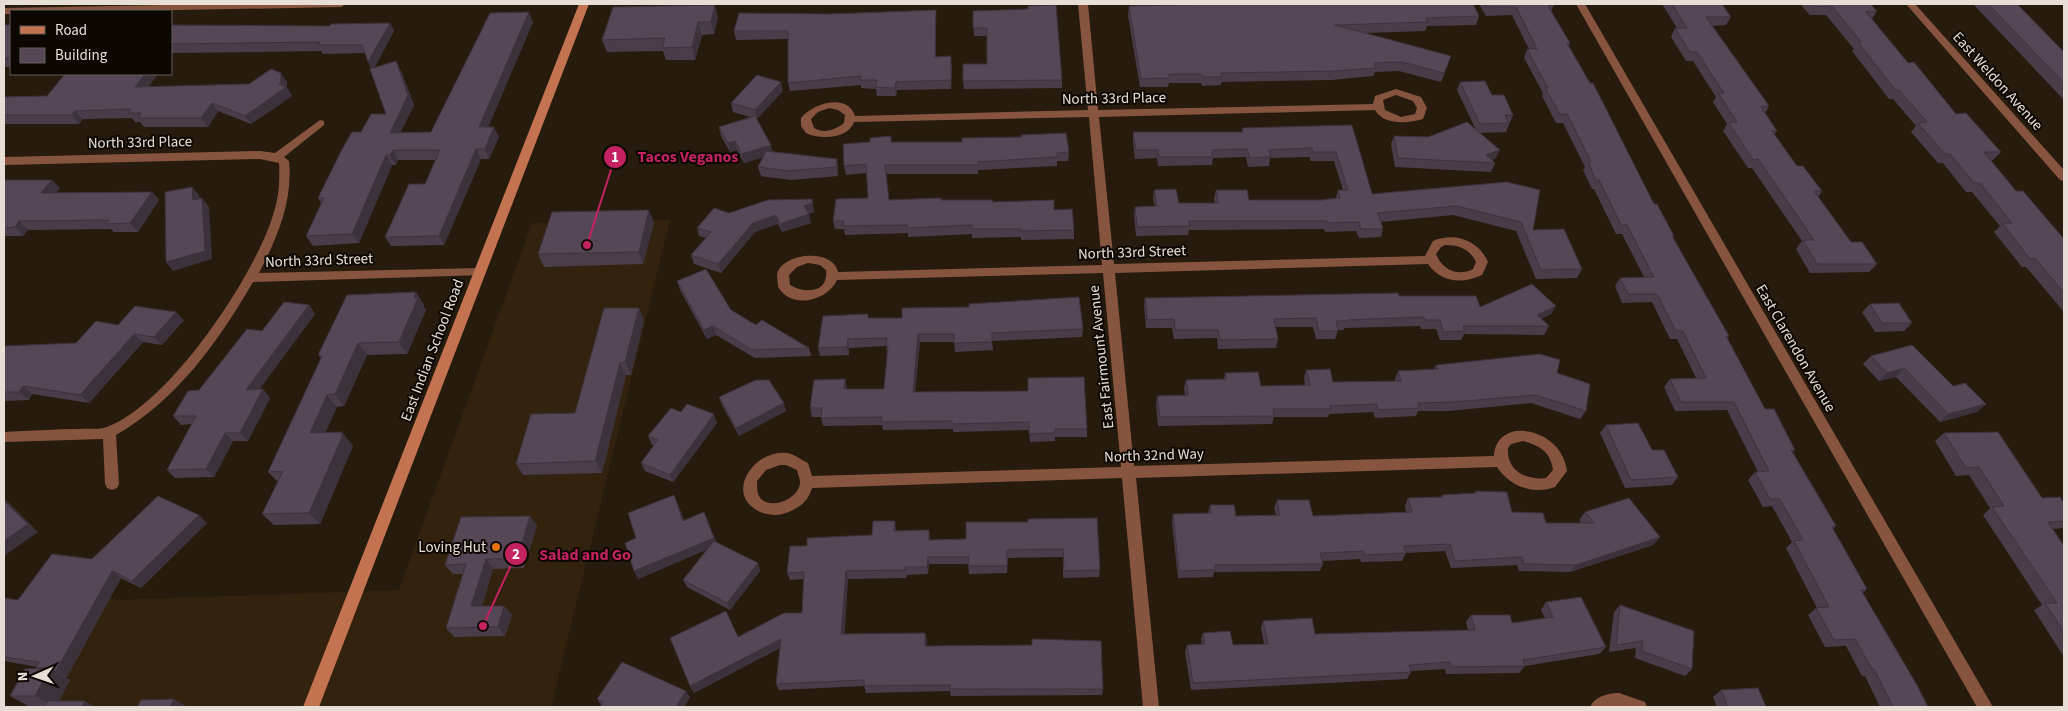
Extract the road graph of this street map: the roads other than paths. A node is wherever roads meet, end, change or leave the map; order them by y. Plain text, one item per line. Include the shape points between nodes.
1 (342, 4) edge
2 (584, 4) edge
3 (1083, 4) edge
4 (1580, 4) edge
5 (1910, 4) edge
6 (52, 10) edge
7 (1378, 107) dead end
8 (1094, 114) junction
9 (851, 119) dead end
10 (320, 123) dead end
11 (278, 157) junction
12 (4, 161) edge
13 (2064, 177) edge
14 (1432, 260) dead end
15 (1108, 269) junction
16 (480, 272) junction
17 (834, 276) dead end
18 (251, 278) junction
19 (108, 433) junction
20 (4, 436) edge
21 (1501, 462) junction
22 (1129, 472) junction
23 (808, 482) junction
24 (112, 484) dead end
25 (311, 707) edge
26 (1151, 707) edge
27 (1598, 707) edge
28 (1640, 707) edge
29 (1985, 707) edge

1 - 6 street
2 - 16 main road, East Indian School Road
3 - 8 street, East Fairmount Avenue
4 - 29 street, East Clarendon Avenue
5 - 13 street, East Weldon Avenue
7 - 8 street, North 33rd Place
8 - 9 street, North 33rd Place
8 - 15 street, East Fairmount Avenue
10 - 11 street
11 - 12 street, North 33rd Place
11 - 18 street via 284,161 286,180 279,214
14 - 15 street, North 33rd Street
15 - 17 street, North 33rd Street
15 - 22 street, East Fairmount Avenue
16 - 18 street, North 33rd Street
16 - 25 main road, East Indian School Road
18 - 19 street, North 33rd Street via 198,355 169,388 135,418
19 - 20 street, North 33rd Street
19 - 24 street
21 - 21 street via 1512,476 1532,485 1550,483 1560,471 1557,456 1551,448 1523,436 1506,440 1501,446
21 - 22 street, North 32nd Way
22 - 23 street, North 32nd Way
22 - 26 street, East Fairmount Avenue
23 - 23 street via 807,474 797,462 779,459 754,472 748,489 755,504 773,510 801,498
27 - 28 street via 1618,700

